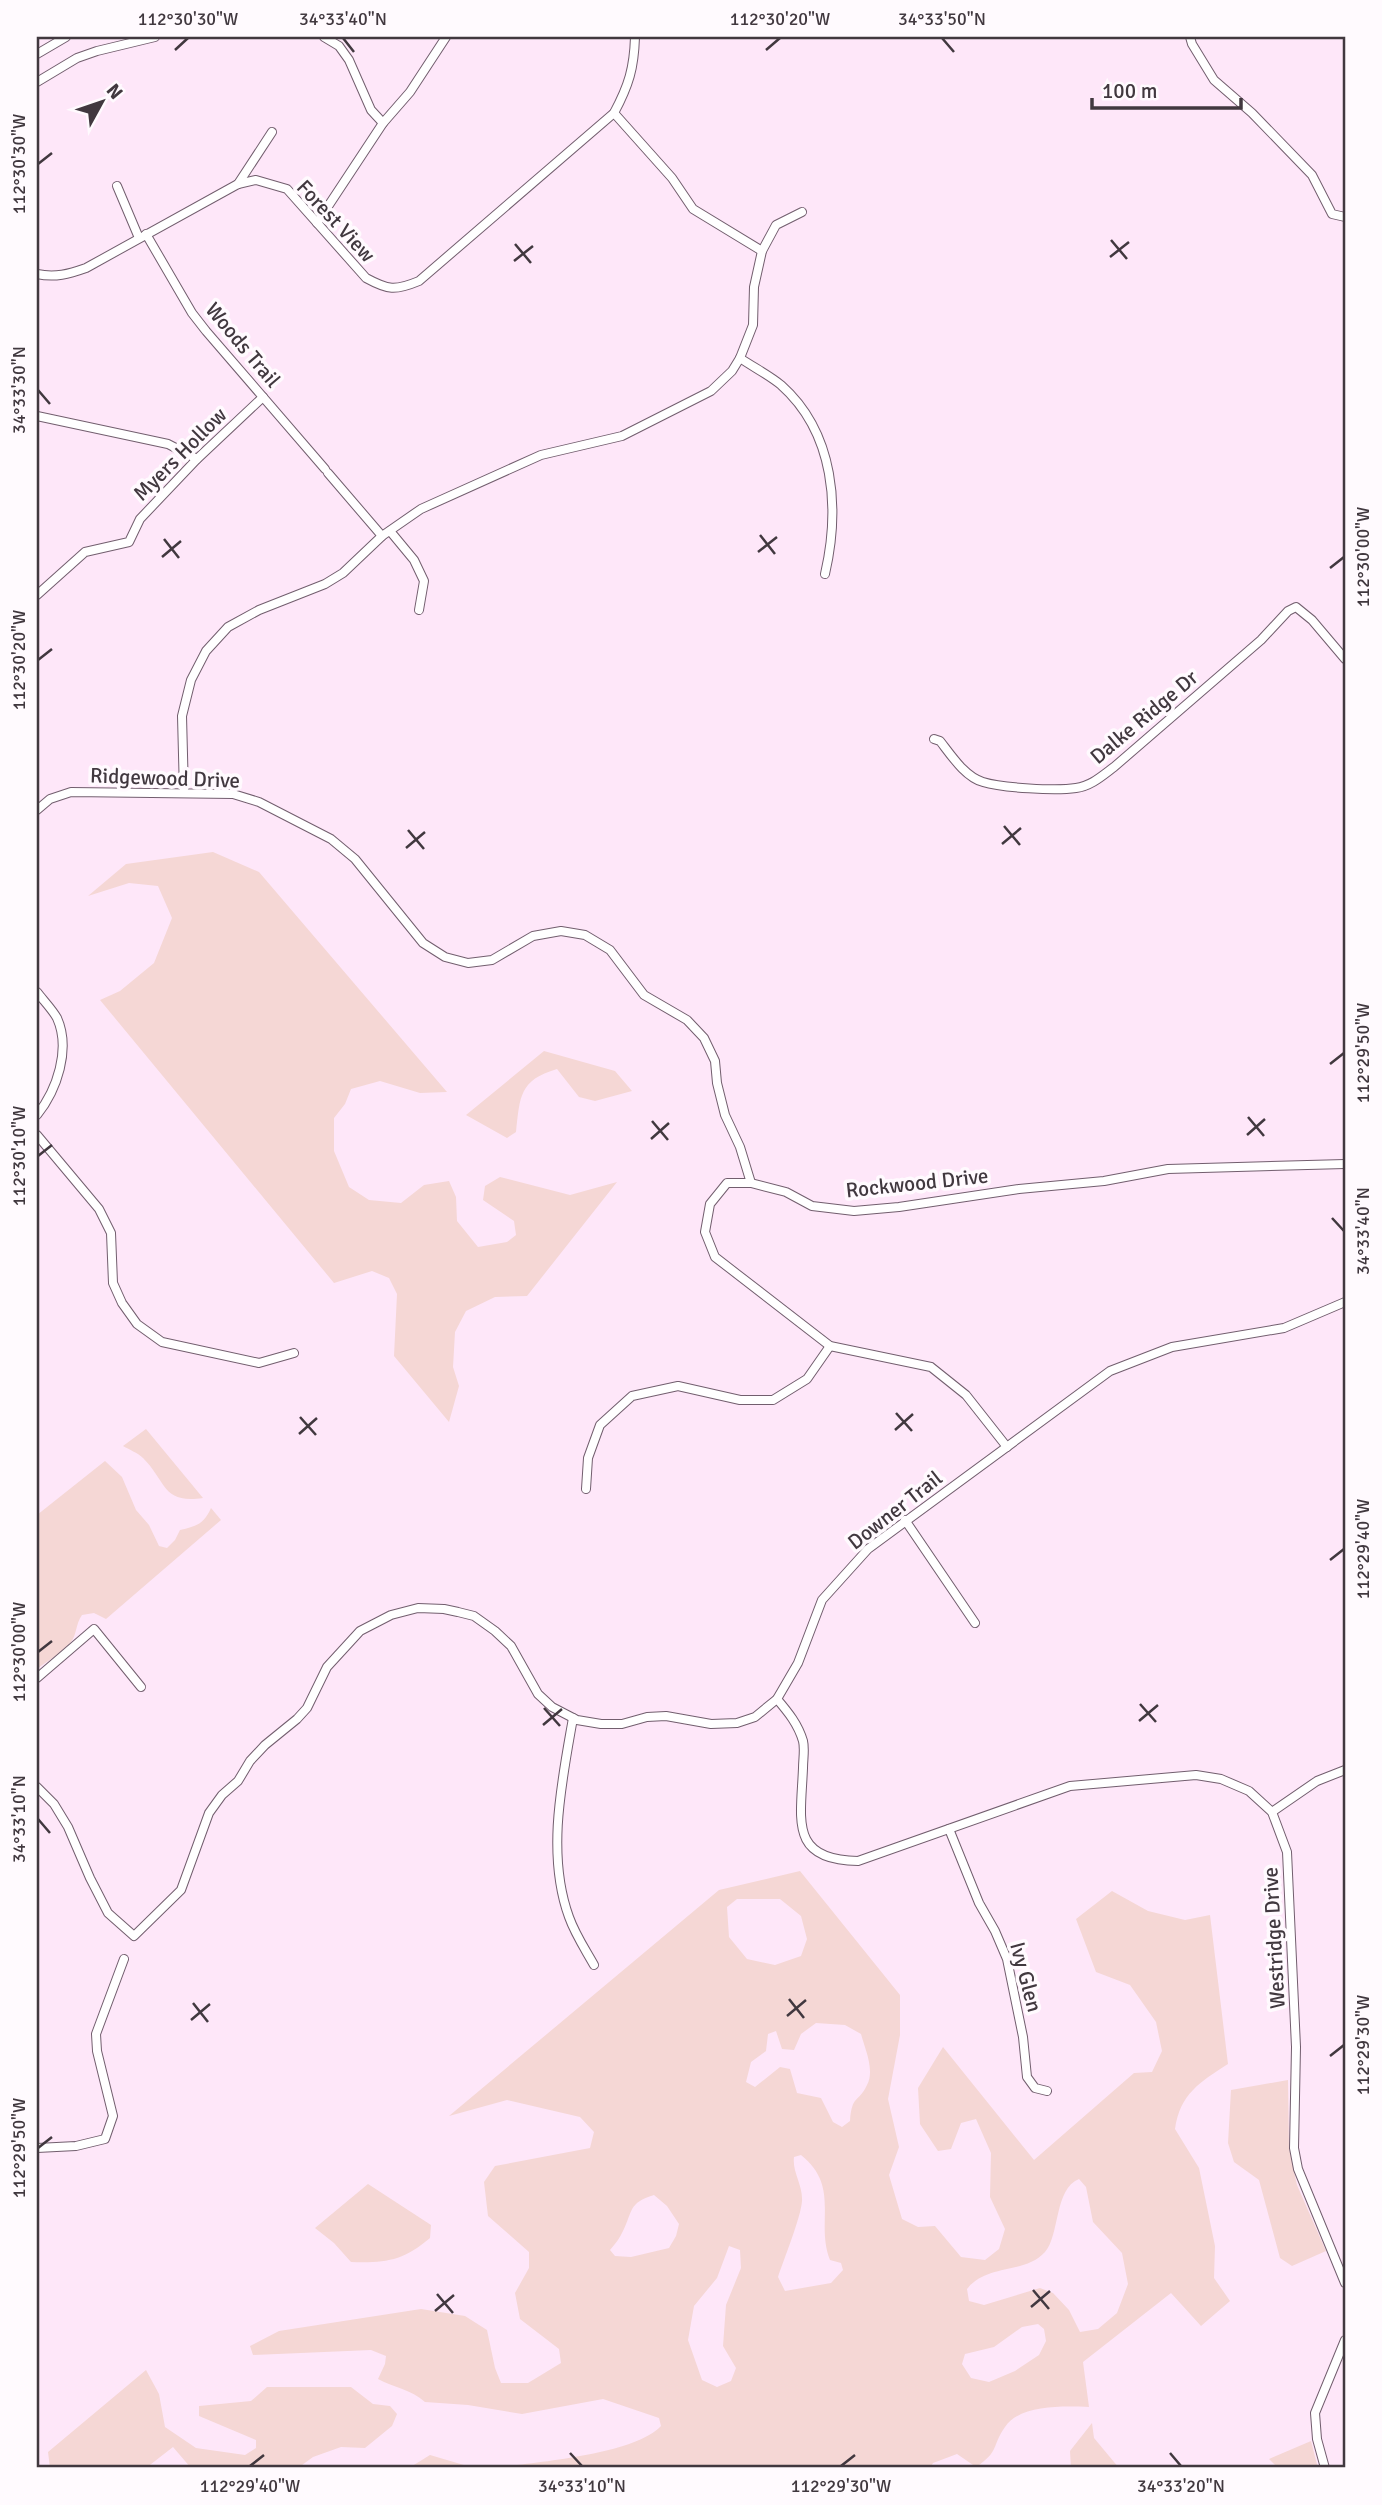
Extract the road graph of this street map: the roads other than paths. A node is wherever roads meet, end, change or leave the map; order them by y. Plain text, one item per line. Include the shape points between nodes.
1 (66, 37) edge
2 (155, 37) edge
3 (324, 37) edge
4 (446, 37) edge
5 (635, 37) edge
6 (1190, 37) edge
7 (37, 54) edge
8 (37, 82) edge
9 (614, 113) junction
10 (383, 122) junction
11 (272, 132) dead end
12 (238, 184) junction
13 (117, 186) dead end
14 (802, 212) dead end
15 (1345, 216) edge
16 (317, 223) junction
17 (142, 236) junction
18 (762, 251) junction
19 (37, 274) edge
20 (740, 358) junction
21 (262, 397) junction
22 (37, 416) edge
23 (198, 459) junction
24 (386, 533) junction
25 (825, 574) dead end
26 (37, 594) edge
27 (419, 610) dead end
28 (1345, 659) edge
29 (934, 739) dead end
30 (184, 793) junction
31 (37, 810) edge
32 (37, 992) edge
33 (37, 1115) edge
34 (37, 1135) edge
35 (1345, 1164) edge
36 (751, 1184) junction
37 (1345, 1302) edge
38 (830, 1346) junction
39 (294, 1353) dead end
40 (1007, 1447) junction
41 (586, 1489) dead end
42 (905, 1520) junction
43 (975, 1623) dead end
44 (37, 1678) edge
45 (141, 1686) dead end
46 (777, 1699) junction
47 (573, 1718) junction
48 (1345, 1770) edge
49 (37, 1787) edge
50 (1272, 1812) junction
51 (949, 1829) junction
52 (124, 1959) dead end
53 (594, 1965) dead end
54 (1047, 2091) dead end
55 (37, 2148) edge
56 (1345, 2283) edge
57 (1345, 2340) edge
58 (1325, 2468) edge

1 - 7 street
2 - 8 street via 77,58
3 - 10 street via 339,46 349,60 371,110
4 - 10 street via 410,92
5 - 9 street, Forest View via 629,86
6 - 15 street via 1213,80 1312,175 1332,214
9 - 16 street, Forest View via 419,281 400,289 366,278
9 - 18 street via 693,209
10 - 16 street
11 - 12 street
12 - 16 street, Forest View via 256,180 287,190
12 - 17 street
13 - 17 street, Woods Trail
14 - 18 street via 776,225
17 - 19 street via 68,275
17 - 21 street, Woods Trail via 192,313
18 - 20 street via 754,287 753,325
20 - 24 street via 711,391 661,418 622,436 541,455 421,509
20 - 25 street via 780,385 804,411 820,440 834,504 833,541
21 - 23 street, Myers Hollow
21 - 24 street, Woods Trail
22 - 23 street via 168,444
23 - 26 street, Myers Hollow via 140,519 130,542 85,552
24 - 27 street, Woods Trail via 414,560 424,581
24 - 30 street via 343,573 228,627 206,651 191,680 182,716
28 - 29 street, Dalke Ridge Dr via 1296,607 1114,767 1077,788 981,782
30 - 31 street, Ridgewood Drive via 71,792 50,799
30 - 36 street, Ridgewood Drive via 246,797 331,839 355,859 423,943 445,957 468,963 492,960 533,936 561,931 585,935 610,950 644,995 687,1020 704,1038 715,1061 725,1115
32 - 33 street via 56,1017 63,1059 46,1104
34 - 39 street via 99,1209 110,1233 113,1283 137,1324 162,1342 260,1363
35 - 36 street, Rockwood Drive via 1168,1169 854,1211 812,1206 786,1192
36 - 38 street, Rockwood Drive via 727,1183 710,1204 705,1232 715,1257
37 - 40 street, Downer Trail via 1284,1328 1172,1347 1110,1371
38 - 40 street, Rockwood Drive via 931,1367 966,1395
38 - 41 street via 807,1379 773,1400 740,1400 678,1386 632,1396 600,1425 587,1458
40 - 42 street, Downer Trail
42 - 43 street
42 - 46 street, Downer Trail via 868,1549 822,1600 798,1663
44 - 45 street via 94,1629
46 - 47 street, Downer Trail via 755,1717 737,1723 711,1724 666,1716 601,1724
46 - 51 street, Westridge Drive via 794,1719 803,1743 801,1828 808,1844 821,1855 836,1861 858,1861
47 - 49 street, Downer Trail via 538,1694 510,1646 474,1616 418,1608 381,1620 359,1631 341,1650 307,1708 265,1745 222,1795 201,1830 181,1890 134,1936 108,1913 68,1827
47 - 53 street via 561,1789 560,1876 569,1916
48 - 50 street via 1317,1781
50 - 51 street, Westridge Drive via 1249,1791 1196,1775 1070,1786
50 - 56 street, Westridge Drive via 1287,1852 1296,2047 1294,2148 1298,2169
51 - 54 street, Ivy Glen via 1007,1959 1027,2077 1035,2088
52 - 55 street via 96,2034 113,2116 105,2139
57 - 58 street via 1315,2413

